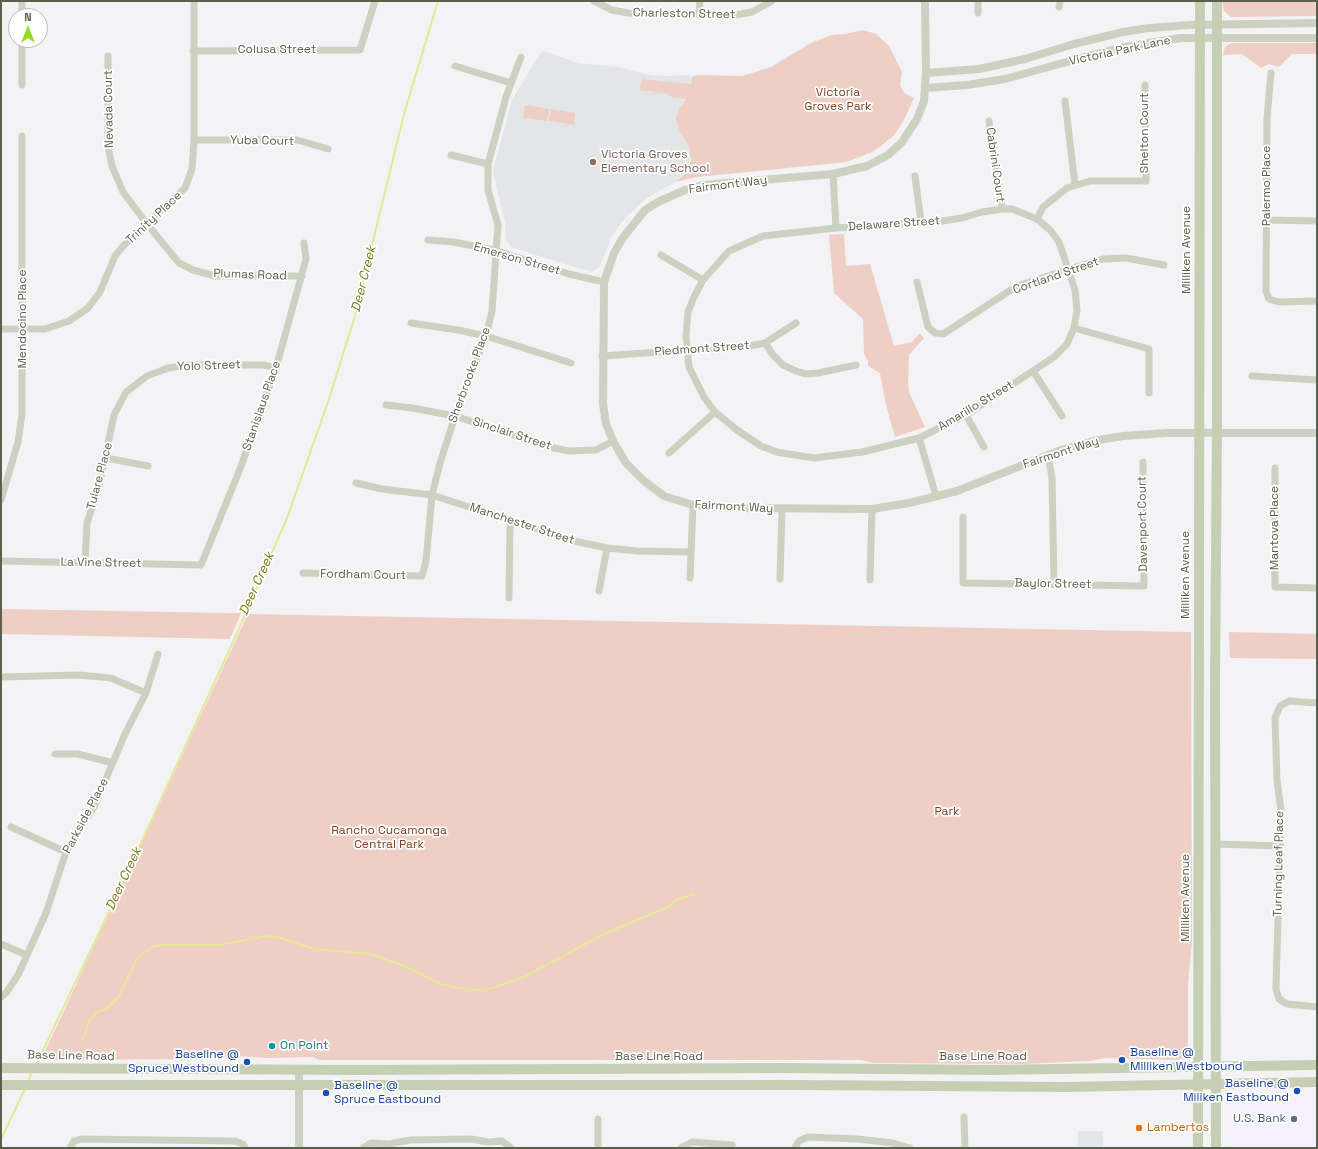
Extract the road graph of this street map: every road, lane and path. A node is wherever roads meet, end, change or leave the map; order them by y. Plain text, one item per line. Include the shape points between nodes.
1 (194, 1) edge
2 (375, 1) edge
3 (594, 1) edge
4 (700, 1) edge
5 (772, 1) edge
6 (925, 1) edge
7 (978, 1) edge
8 (1200, 1) edge
9 (1217, 1) edge
10 (978, 13) dead end
11 (699, 15) junction
12 (1317, 23) edge
13 (1217, 24) junction
14 (1201, 25) junction
15 (1201, 38) junction
16 (1317, 38) edge
17 (1217, 39) junction
18 (22, 48) edge
19 (193, 51) junction
20 (108, 56) dead end
21 (521, 57) dead end
22 (455, 66) dead end
23 (1271, 72) dead end
24 (926, 74) junction
25 (511, 83) junction
26 (1145, 85) dead end
27 (22, 86) dead end
28 (926, 88) junction
29 (1066, 101) dead end
30 (989, 122) dead end
31 (22, 136) dead end
32 (194, 140) junction
33 (328, 149) dead end
34 (450, 155) dead end
35 (488, 164) junction
36 (833, 174) junction
37 (915, 176) dead end
38 (1075, 185) junction
39 (1002, 209) junction
40 (1037, 219) junction
41 (1267, 220) junction
42 (1317, 221) edge
43 (921, 222) junction
44 (147, 224) junction
45 (836, 228) junction
46 (428, 240) dead end
47 (304, 244) dead end
48 (498, 251) junction
49 (661, 255) dead end
50 (1164, 265) dead end
51 (1069, 269) junction
52 (302, 276) junction
53 (703, 280) junction
54 (604, 282) junction
55 (916, 282) dead end
56 (1317, 301) edge
57 (411, 323) dead end
58 (796, 323) dead end
59 (23, 328) junction
60 (1074, 328) junction
61 (1, 329) edge
62 (486, 336) junction
63 (765, 343) junction
64 (686, 351) junction
65 (602, 356) junction
66 (571, 364) dead end
67 (856, 365) dead end
68 (276, 368) junction
69 (1033, 371) junction
70 (1252, 376) dead end
71 (1317, 380) edge
72 (126, 392) joint
73 (1148, 393) dead end
74 (386, 405) dead end
75 (715, 412) junction
76 (966, 415) junction
77 (455, 416) junction
78 (1062, 416) dead end
79 (1200, 433) junction
80 (1216, 433) junction
81 (1317, 433) edge
82 (919, 438) junction
83 (613, 441) junction
84 (984, 447) dead end
85 (669, 453) dead end
86 (1048, 455) junction
87 (106, 458) junction
88 (1143, 462) dead end
89 (148, 466) dead end
90 (1275, 468) dead end
91 (356, 483) dead end
92 (432, 495) junction
93 (936, 496) junction
94 (1, 500) edge
95 (693, 505) junction
96 (782, 509) junction
97 (872, 509) junction
98 (963, 517) dead end
99 (510, 522) junction
100 (607, 548) junction
101 (690, 552) junction
102 (1, 561) edge
103 (84, 563) junction
104 (202, 565) joint
105 (303, 573) dead end
106 (422, 576) joint
107 (690, 578) dead end
108 (780, 579) dead end
109 (870, 580) dead end
110 (1054, 584) junction
111 (1144, 586) joint
112 (1317, 588) edge
113 (599, 591) dead end
114 (509, 598) dead end
115 (158, 654) dead end
116 (1, 677) edge
117 (146, 692) junction
118 (1317, 703) edge
119 (55, 754) dead end
120 (113, 764) junction
121 (11, 827) dead end
122 (1215, 844) junction
123 (1281, 846) junction
124 (66, 852) junction
125 (1, 944) edge
126 (27, 955) junction
127 (1, 997) edge
128 (1317, 1007) edge
129 (1317, 1064) edge
130 (1198, 1065) junction
131 (1216, 1065) junction
132 (1, 1068) edge
133 (299, 1070) junction
134 (1317, 1082) edge
135 (1216, 1084) junction
136 (1, 1085) edge
137 (299, 1085) junction
138 (1197, 1085) junction
139 (964, 1117) dead end
140 (598, 1119) dead end
141 (797, 1144) edge
142 (732, 1145) dead end
143 (244, 1146) edge
144 (511, 1147) edge
145 (70, 1148) edge
146 (299, 1148) edge
147 (363, 1148) edge
148 (598, 1148) edge
149 (681, 1148) edge
150 (910, 1148) edge
151 (964, 1148) edge
152 (1198, 1148) edge
153 (1216, 1148) edge

1 - 19 street, Trinity Place
2 - 19 street, Colusa Street via 360,50
3 - 11 street, Charleston Street via 612,10 628,13
4 - 11 street
5 - 11 street, Charleston Street via 752,12 736,15
6 - 24 street, Fairmont Way
7 - 10 street
8 - 14 main road, Milliken Avenue
9 - 13 main road
12 - 13 street, Victoria Park Lane
13 - 14 street, Victoria Park Lane
13 - 17 main road
14 - 15 main road, Milliken Avenue
14 - 24 street, Victoria Park Lane via 1173,25 1123,32 1025,59 966,70
15 - 17 street, Victoria Park Lane
15 - 28 street, Victoria Park Lane via 1180,38 1125,47 1005,79
15 - 79 main road, Milliken Avenue
16 - 17 street, Victoria Park Lane
17 - 80 main road
18 - 27 street
19 - 32 street, Trinity Place
20 - 44 street, Nevada Court via 110,157 123,192
21 - 25 street, Sherbrooke Place
22 - 25 street
23 - 41 street, Palermo Place via 1267,118
24 - 28 street, Fairmont Way
25 - 35 street, Sherbrooke Place
26 - 38 street, Shelton Court via 1146,181 1095,180
28 - 36 street, Fairmont Way via 917,119 888,155 867,166
29 - 38 street
30 - 39 street, Cabrini Court
31 - 59 street, Mendocino Place
32 - 33 street, Yuba Court via 297,140
32 - 44 street, Trinity Place via 192,169 185,188
34 - 35 street
35 - 48 street, Sherbrooke Place via 488,190 498,225
36 - 45 street
36 - 54 street, Fairmont Way via 703,185 671,195 645,210 632,225 614,253
37 - 43 street
38 - 40 street via 1067,188 1043,207
39 - 40 street, Delaware Street via 1012,209
39 - 43 street, Delaware Street via 962,218
40 - 51 street, Delaware Street via 1059,242
41 - 42 street
41 - 56 street, Palermo Place via 1266,291 1269,299 1279,302
43 - 45 street, Delaware Street
44 - 52 street, Plumas Road via 179,262 192,270 215,276
44 - 59 street, Trinity Place via 115,256 100,292 88,308 69,321 45,328
45 - 53 street, Delaware Street via 763,236 729,251
46 - 48 street, Emerson Street via 454,242
47 - 52 street, Stanislaus Place via 306,259
48 - 54 street, Emerson Street via 569,274
48 - 62 street, Sherbrooke Place via 495,291
49 - 53 street
50 - 51 street, Cortland Street via 1126,258 1104,259
51 - 55 street, Cortland Street via 1017,286 943,334 935,333 928,327
51 - 60 street, Amarillo Street via 1078,310
52 - 68 street, Stanislaus Place
53 - 64 street, Delaware Street via 688,312
54 - 65 street, Fairmont Way
57 - 62 street
58 - 63 street, Piedmont Street
59 - 61 street, Trinity Place
59 - 94 street, Mendocino Place via 22,414 18,442
60 - 69 street, Amarillo Street via 1067,344 1054,357
60 - 73 street via 1149,349
62 - 66 street
62 - 77 street, Sherbrooke Place
63 - 64 street, Piedmont Street
63 - 67 street via 783,365 806,374
64 - 65 street, Piedmont Street
64 - 75 street, Amarillo Street via 696,383
65 - 83 street, Fairmont Way via 602,404
68 - 72 street, Yolo Street via 264,365 190,365 168,368 147,376
68 - 104 street, Stanislaus Place
69 - 76 street, Amarillo Street
69 - 78 street
70 - 71 street
72 - 87 street, Tulare Place via 114,415
74 - 77 street, Sinclair Street
75 - 82 street, Amarillo Street via 761,446 795,456 814,458 862,452
75 - 85 street
76 - 82 street, Amarillo Street
76 - 84 street
77 - 83 street, Sinclair Street via 569,451 596,450
77 - 92 street, Sherbrooke Place
79 - 80 street, Fairmont Way
79 - 86 street, Fairmont Way via 1123,436 1093,441
79 - 130 main road, Milliken Avenue
80 - 81 street, Fairmont Way
80 - 122 main road
82 - 93 street
83 - 95 street, Fairmont Way via 626,463 644,481 664,496
86 - 93 street, Fairmont Way via 957,491
86 - 110 street via 1052,478
87 - 89 street
87 - 103 street, Tulare Place via 87,523
88 - 111 street, Davenport Court
90 - 112 street, Mantova Place via 1275,588
91 - 92 street, Manchester Street
92 - 99 street, Manchester Street via 473,507
92 - 106 street, Sherbrooke Place via 426,562
93 - 97 street, Fairmont Way
95 - 96 street, Fairmont Way
95 - 101 street
96 - 97 street, Fairmont Way
96 - 108 street
97 - 109 street
98 - 110 street, Baylor Street via 962,583
99 - 100 street, Manchester Street
99 - 114 street
100 - 101 street, Manchester Street
100 - 113 street
101 - 107 street
102 - 103 street, La Vine Street
103 - 104 street, La Vine Street
105 - 106 street, Fordham Court
110 - 111 street, Baylor Street
115 - 117 street, Parkside Place
116 - 117 street via 79,675 111,678
117 - 120 street, Parkside Place
118 - 123 street, Turning Leaf Place via 1289,701 1280,706 1275,718
119 - 120 street via 78,754
120 - 124 street, Parkside Place via 94,807
121 - 124 street
122 - 123 street
122 - 131 main road
123 - 128 street, Turning Leaf Place via 1276,989 1279,999 1287,1004
124 - 126 street, Parkside Place via 46,913
125 - 126 street
126 - 127 street, Parkside Place via 18,975
129 - 131 main road, Base Line Road
130 - 131 main road, Base Line Road
130 - 133 main road, Base Line Road via 990,1070
130 - 138 main road, Milliken Avenue
131 - 135 main road
132 - 133 main road, Base Line Road
133 - 137 street
134 - 135 main road
135 - 138 main road
135 - 153 main road
136 - 137 main road
137 - 138 main road
137 - 146 street
138 - 152 main road, Milliken Avenue
139 - 151 street
140 - 148 street
141 - 150 street via 808,1137 858,1139 893,1143
142 - 149 street via 692,1142
143 - 145 street via 230,1140 81,1139 74,1141
144 - 147 street via 502,1141 410,1140 388,1144 371,1143

